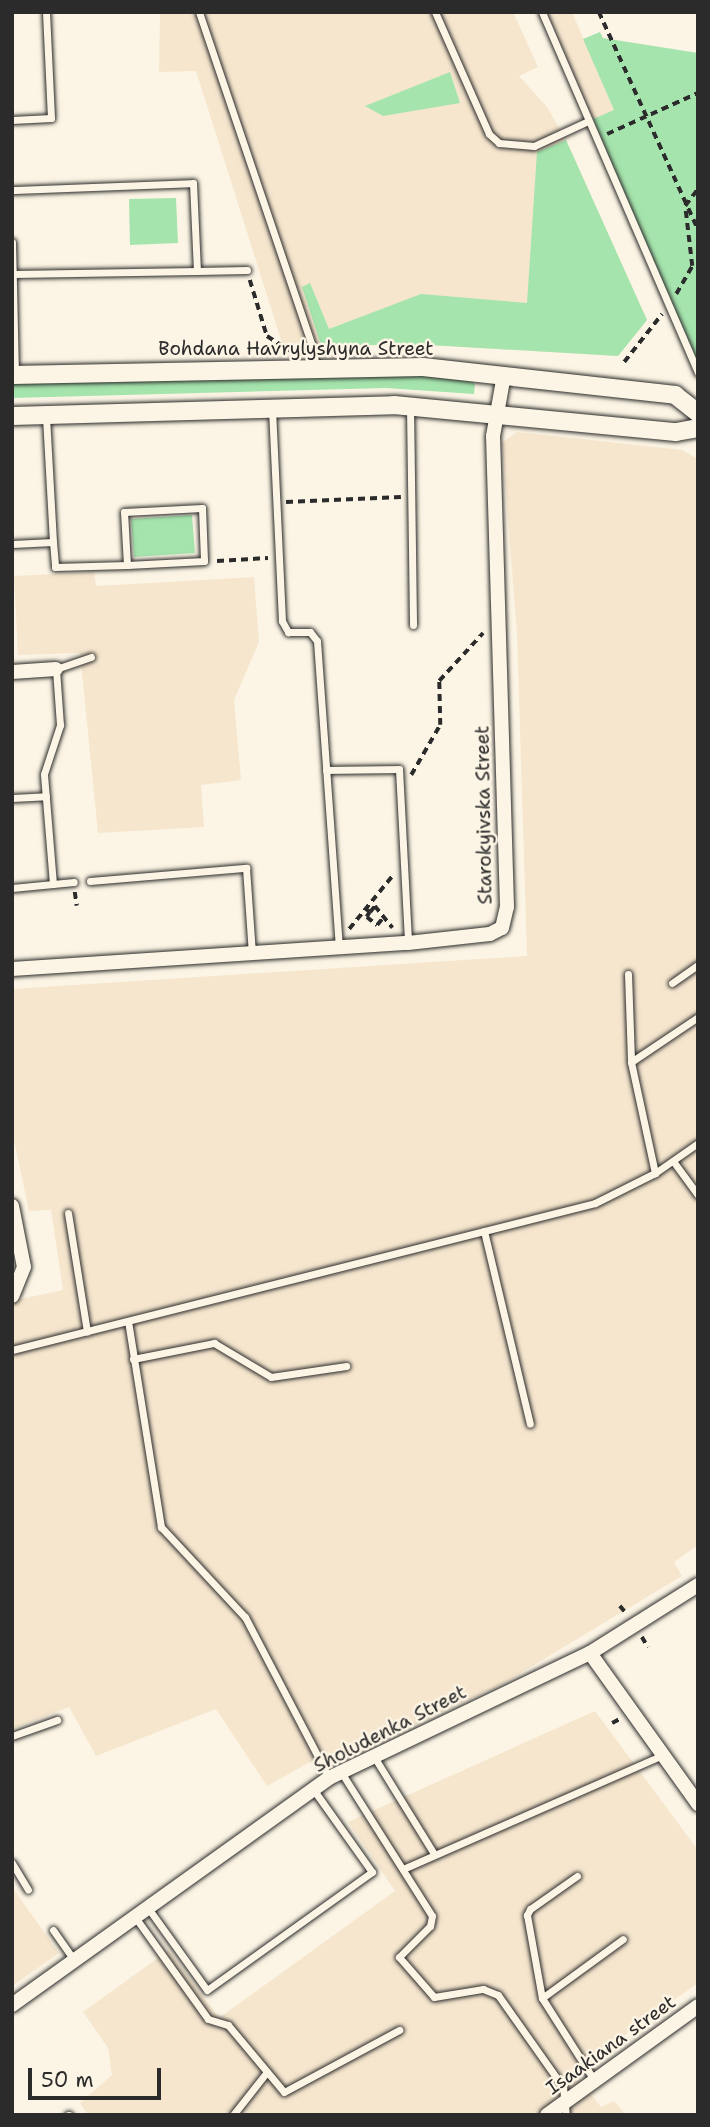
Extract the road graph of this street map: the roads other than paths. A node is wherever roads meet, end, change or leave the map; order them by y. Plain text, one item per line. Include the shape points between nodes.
1 (47, 12) edge
2 (200, 12) edge
3 (435, 12) edge
4 (542, 12) edge
5 (12, 120) edge
6 (588, 121) junction
7 (12, 190) edge
8 (12, 242) edge
9 (247, 270) road end
10 (197, 271) junction
11 (13, 274) edge
12 (315, 366) junction
13 (698, 373) edge
14 (13, 375) edge
15 (504, 375) junction
16 (410, 406) junction
17 (272, 408) junction
18 (496, 412) junction
19 (698, 413) edge
20 (46, 415) junction
21 (12, 416) edge
22 (698, 428) edge
23 (53, 542) junction
24 (12, 544) edge
25 (127, 565) junction
26 (413, 625) dead end
27 (91, 657) dead end
28 (56, 669) junction
29 (12, 672) edge
30 (326, 771) junction
31 (46, 796) junction
32 (12, 799) edge
33 (90, 881) dead end
34 (74, 882) dead end
35 (52, 884) junction
36 (12, 887) edge
37 (408, 941) junction
38 (338, 945) junction
39 (252, 955) junction
40 (698, 965) edge
41 (12, 969) edge
42 (628, 974) dead end
43 (671, 983) dead end
44 (698, 1017) edge
45 (631, 1062) junction
46 (698, 1143) edge
47 (673, 1161) junction
48 (655, 1173) junction
49 (698, 1195) edge
50 (12, 1206) edge
51 (68, 1213) dead end
52 (484, 1231) junction
53 (12, 1296) edge
54 (128, 1321) junction
55 (87, 1331) junction
56 (12, 1350) edge
57 (133, 1359) junction
58 (346, 1366) dead end
59 (530, 1424) dead end
60 (698, 1586) edge
61 (590, 1653) junction
62 (57, 1720) dead end
63 (12, 1736) edge
64 (373, 1755) junction
65 (663, 1755) junction
66 (335, 1775) junction
67 (313, 1789) junction
68 (698, 1804) edge
69 (433, 1852) junction
70 (12, 1863) edge
71 (403, 1869) junction
72 (577, 1876) dead end
73 (28, 1890) dead end
74 (148, 1908) junction
75 (135, 1917) junction
76 (54, 1930) dead end
77 (623, 1939) dead end
78 (74, 1961) junction
79 (542, 1998) junction
80 (12, 2005) edge
81 (698, 2006) edge
82 (399, 2030) dead end
83 (266, 2073) junction
84 (594, 2080) junction
85 (566, 2108) edge
86 (233, 2115) edge
87 (547, 2115) edge

1 - 5 lane via 51,118
2 - 12 lane via 314,351
3 - 6 lane via 489,134 499,143 534,146
4 - 6 lane
6 - 13 lane
7 - 10 lane via 193,183
8 - 11 lane
9 - 10 lane
10 - 11 lane
11 - 14 lane
12 - 14 street, Bohdana Havrylyshyna Street
12 - 15 street, Bohdana Havrylyshyna Street via 423,367
15 - 18 street, Starokyivska Street
15 - 19 street, Bohdana Havrylyshyna Street via 675,395
16 - 17 street
16 - 18 street
16 - 26 lane
17 - 20 street
17 - 30 lane via 284,628 310,632 317,641
18 - 22 street via 676,432
18 - 37 street, Starokyivska Street via 506,919 497,933
20 - 21 street
20 - 23 lane
23 - 24 lane
23 - 25 lane via 55,567
25 - 25 lane via 124,512 202,508 204,561
27 - 28 lane
28 - 29 street
28 - 31 lane via 60,725 44,774
30 - 37 lane via 399,769
30 - 38 lane
31 - 32 lane
31 - 35 lane
33 - 39 lane via 246,868
34 - 35 lane
35 - 36 lane
37 - 38 street, Starokyivska Street
38 - 39 street, Starokyivska Street
39 - 41 street, Starokyivska Street
40 - 43 lane
42 - 45 lane
44 - 45 lane
45 - 48 lane
46 - 47 lane
47 - 48 lane
47 - 49 lane
48 - 52 lane via 595,1203
50 - 53 street via 24,1267
51 - 55 lane
52 - 54 lane
52 - 59 lane
54 - 55 lane
54 - 57 lane
55 - 56 lane
57 - 58 lane via 219,1343 271,1377
57 - 66 lane via 161,1527 245,1617
60 - 61 street, Sholudenka Street
61 - 64 street, Sholudenka Street
61 - 65 street
62 - 63 lane
64 - 66 street, Sholudenka Street
64 - 69 lane
65 - 68 street
65 - 69 lane
66 - 67 street, Sholudenka Street
66 - 71 lane
67 - 74 street, Sholudenka Street
67 - 74 lane via 372,1872 207,1990
69 - 71 lane
70 - 73 lane
71 - 85 lane via 432,1923 398,1957 435,1997 483,1989 498,1995 563,2087
72 - 79 lane via 528,1911
74 - 75 street, Sholudenka Street
75 - 78 street, Sholudenka Street
75 - 83 lane via 208,2019 228,2025
76 - 78 lane
77 - 79 lane
78 - 80 street, Sholudenka Street
79 - 84 lane
81 - 84 street, Isaakiana street
82 - 83 lane via 284,2092
83 - 86 lane
84 - 85 street, Isaakiana street
85 - 87 street, Isaakiana street

